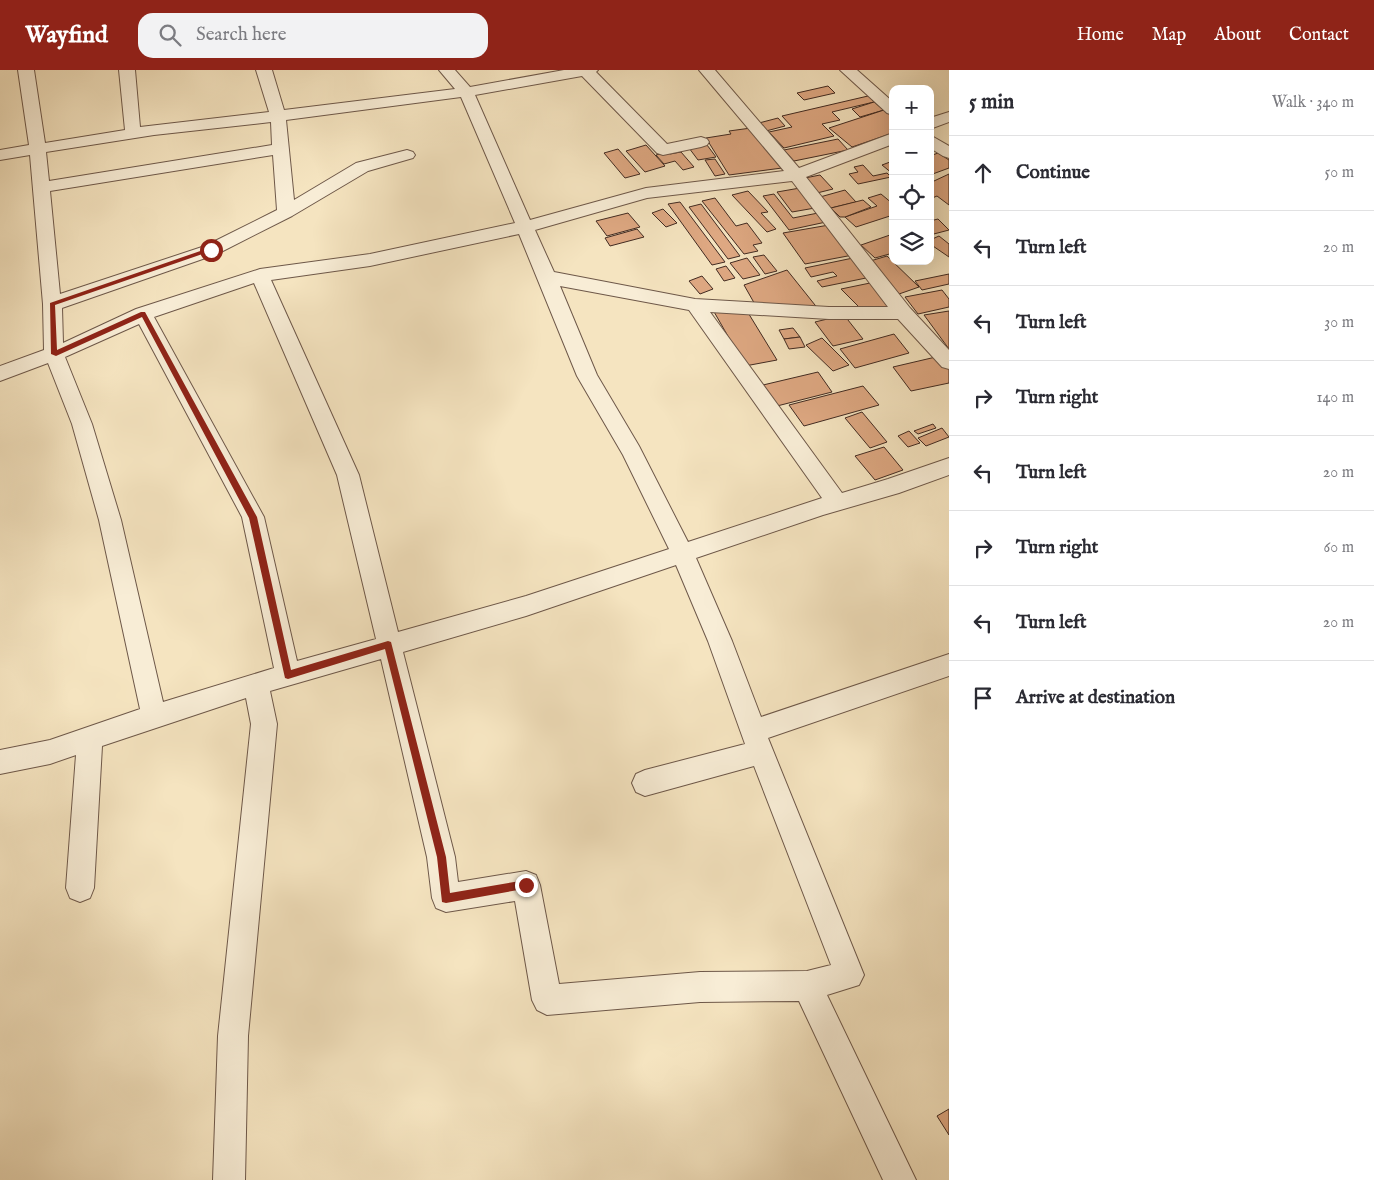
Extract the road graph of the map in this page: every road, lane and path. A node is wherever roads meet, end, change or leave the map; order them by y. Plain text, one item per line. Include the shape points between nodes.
1 (26, 70) edge
2 (127, 70) edge
3 (264, 70) edge
4 (447, 70) edge
5 (587, 70) edge
6 (707, 70) edge
7 (848, 70) edge
8 (466, 92) junction
9 (889, 106) edge
10 (278, 116) junction
11 (949, 117) edge
12 (934, 123) edge
13 (133, 133) junction
14 (889, 140) edge
15 (701, 142) dead end
16 (934, 143) edge
17 (281, 148) junction
18 (38, 150) junction
19 (949, 153) edge
20 (0, 155) edge
21 (407, 155) dead end
22 (796, 175) junction
23 (41, 187) junction
24 (286, 212) junction
25 (524, 227) junction
26 (260, 275) junction
27 (547, 277) junction
28 (52, 304) junction
29 (695, 305) junction
30 (903, 313) junction
31 (143, 314) junction
32 (54, 354) junction
33 (949, 362) edge
34 (0, 374) edge
35 (949, 466) edge
36 (837, 503) junction
37 (683, 554) junction
38 (388, 644) junction
39 (949, 665) edge
40 (288, 675) junction
41 (256, 684) junction
42 (154, 716) junction
43 (90, 738) junction
44 (757, 741) junction
45 (0, 762) edge
46 (645, 783) dead end
47 (80, 888) dead end
48 (807, 986) junction
49 (229, 1180) edge
50 (900, 1180) edge

1 - 18 street
2 - 13 street
3 - 10 street
4 - 8 street
5 - 8 street
5 - 15 street via 663,150
6 - 22 street
7 - 9 street
8 - 10 street
8 - 25 street
10 - 13 street
10 - 17 street
11 - 12 street
13 - 18 street
14 - 22 street
16 - 19 street
17 - 23 street
17 - 24 street
18 - 20 street
18 - 23 street
21 - 24 street via 362,167
22 - 25 street via 646,193
22 - 30 street
23 - 28 street
24 - 28 street via 211,250
25 - 26 street via 370,260
25 - 27 street
26 - 31 street
26 - 38 street via 348,475
27 - 29 street
27 - 37 street via 587,376 632,452
28 - 32 street
29 - 30 street via 829,313
29 - 36 street
30 - 33 street
31 - 32 street
31 - 40 street via 253,517
32 - 34 street
32 - 42 street via 82,424 110,520
35 - 36 street
36 - 37 street
37 - 38 street via 526,606
37 - 44 street
38 - 40 street
38 - 48 street via 441,857 446,898 526,885 547,1000 700,987
39 - 44 street
40 - 41 street
41 - 42 street
41 - 49 street via 264,724 233,1036
42 - 43 street
43 - 45 street via 50,752
43 - 47 street
44 - 46 street
44 - 48 street via 849,975
48 - 50 street

